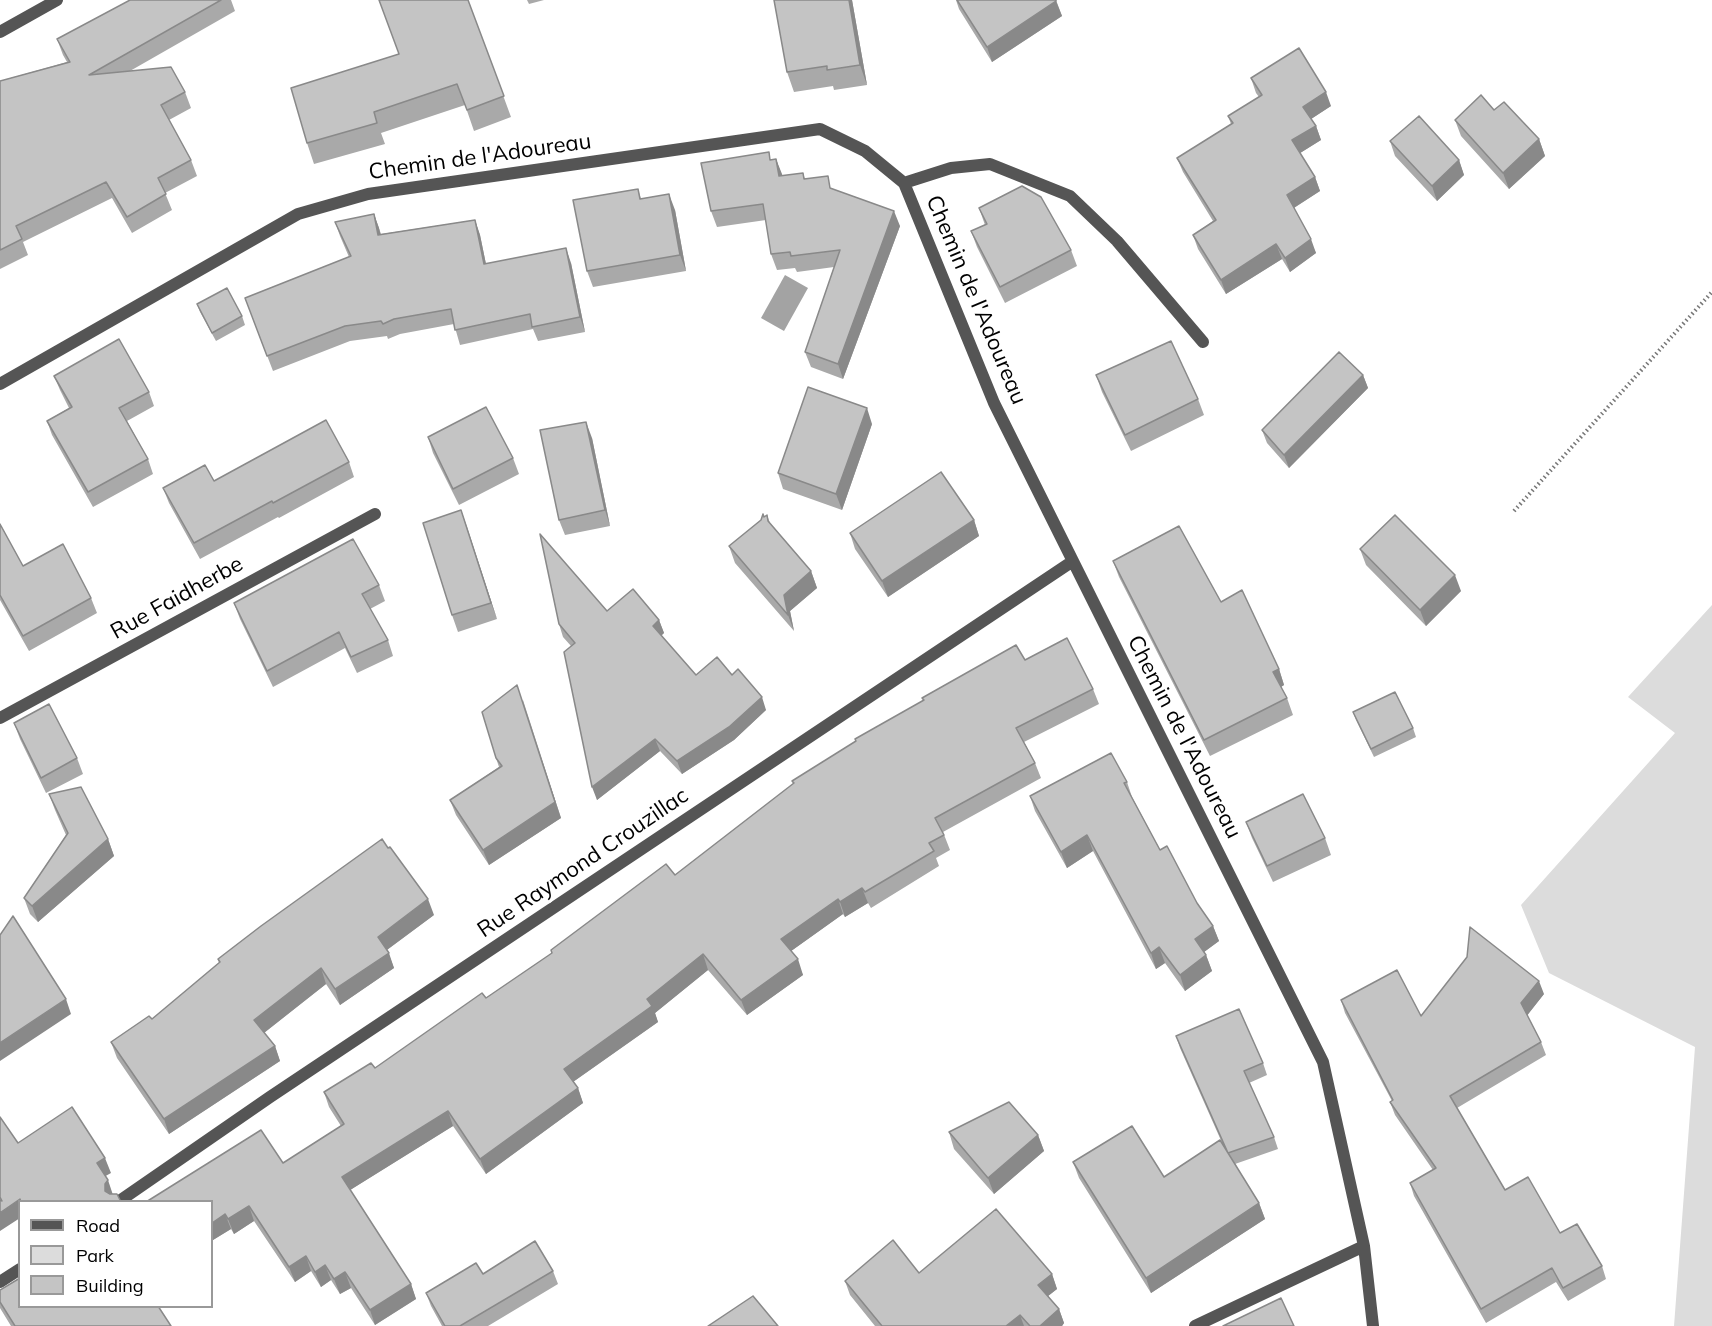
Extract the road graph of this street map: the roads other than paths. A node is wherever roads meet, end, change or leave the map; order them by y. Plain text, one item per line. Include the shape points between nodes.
1 (57, 0) edge
2 (0, 32) edge
3 (904, 183) junction
4 (1203, 342) dead end
5 (0, 384) edge
6 (375, 514) dead end
7 (1073, 561) junction
8 (0, 718) edge
9 (121, 1200) edge
10 (1364, 1246) junction
11 (18, 1270) edge
12 (0, 1282) edge
13 (1195, 1326) edge
14 (1373, 1326) edge

1 - 2 street
3 - 4 street via 951,168 990,164 1070,196 1117,241
3 - 5 street, Chemin de l'Adoureau via 865,151 820,129 368,194 298,214
3 - 7 street, Chemin de l'Adoureau via 994,403
6 - 8 street, Rue Faidherbe
7 - 9 street, Rue Raymond Crouzillac
7 - 10 street, Chemin de l'Adoureau via 1323,1062
10 - 13 street
10 - 14 street, Chemin de l'Adoureau
11 - 12 street

